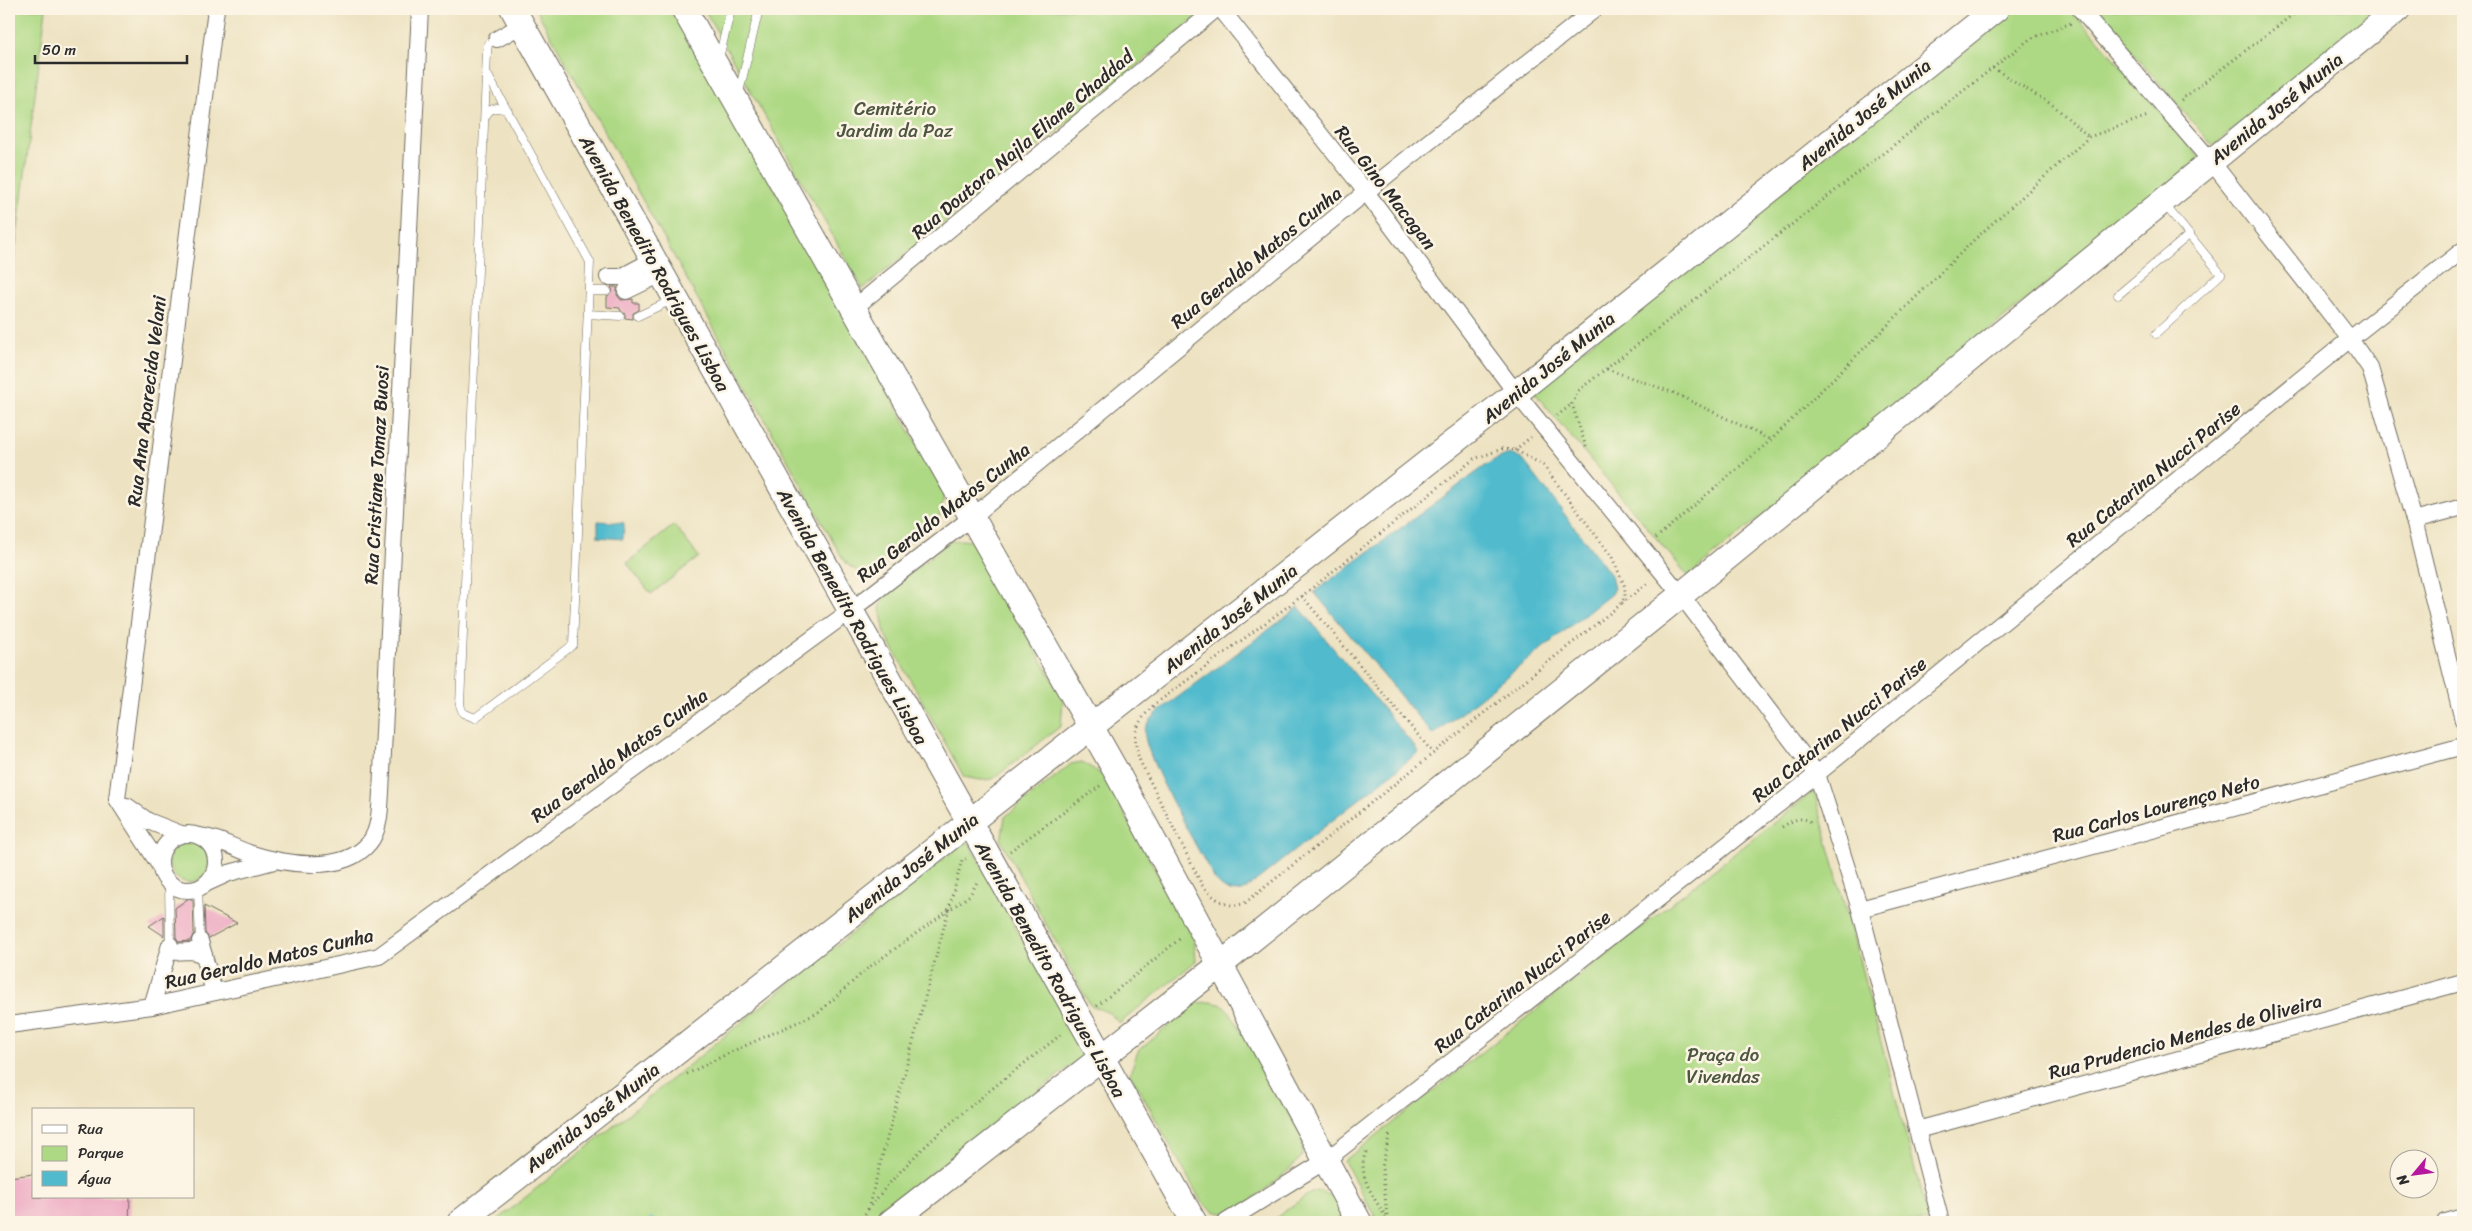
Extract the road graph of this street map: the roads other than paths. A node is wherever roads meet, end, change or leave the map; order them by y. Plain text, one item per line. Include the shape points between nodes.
1 (216, 9) edge
2 (420, 9) edge
3 (684, 9) edge
4 (731, 9) edge
5 (759, 9) edge
6 (1216, 9) edge
7 (1220, 9) edge
8 (1595, 9) edge
9 (1996, 9) edge
10 (2398, 9) edge
11 (2083, 12) edge
12 (517, 17) edge
13 (497, 39) joint
14 (717, 67) junction
15 (487, 74) junction
16 (737, 102) junction
17 (508, 111) junction
18 (485, 118) junction
19 (2211, 161) junction
20 (1366, 192) junction
21 (2162, 202) junction
22 (2189, 235) junction
23 (2463, 250) edge
24 (657, 267) junction
25 (590, 277) junction
26 (607, 284) junction
27 (589, 291) junction
28 (626, 291) dead end
29 (2118, 295) dead end
30 (675, 299) junction
31 (853, 309) junction
32 (588, 314) junction
33 (620, 316) dead end
34 (638, 316) dead end
35 (2156, 334) dead end
36 (2350, 339) junction
37 (1516, 393) junction
38 (2463, 507) edge
39 (971, 518) junction
40 (2414, 520) junction
41 (1681, 595) junction
42 (850, 611) junction
43 (2463, 720) edge
44 (1090, 727) junction
45 (2463, 746) edge
46 (1817, 774) junction
47 (117, 799) junction
48 (969, 822) junction
49 (181, 834) junction
50 (199, 836) junction
51 (276, 860) junction
52 (160, 866) junction
53 (169, 883) junction
54 (202, 886) junction
55 (1860, 909) junction
56 (202, 948) junction
57 (170, 949) junction
58 (1220, 965) junction
59 (2463, 982) edge
60 (214, 992) junction
61 (152, 1006) junction
62 (9, 1025) edge
63 (1101, 1058) junction
64 (1917, 1130) junction
65 (1325, 1161) junction
66 (2463, 1217) edge
67 (460, 1222) edge
68 (891, 1222) edge
69 (1194, 1222) edge
70 (1226, 1222) edge
71 (1359, 1222) edge
72 (1941, 1222) edge
73 (2445, 1222) edge

1 - 47 street, Rua Ana Aparecida Velani
2 - 51 street, Rua Cristiane Tomaz Buosi via 377,825 369,843 353,856 326,864
3 - 14 main road
4 - 14 lane
5 - 16 lane
6 - 31 street, Rua Doutora Najla Eliane Chaddad
7 - 20 street, Rua Gino Macagan
8 - 20 street, Rua Geraldo Matos Cunha
9 - 37 main road, Avenida José Munia
10 - 19 main road, Avenida José Munia
11 - 19 street
12 - 13 street
12 - 24 main road, Avenida Benedito Rodrigues Lisboa
13 - 15 lane via 488,44
14 - 16 main road
15 - 17 lane
15 - 18 lane
16 - 31 main road
17 - 18 lane via 493,108
17 - 25 lane via 590,262
18 - 32 lane via 460,705 463,714 471,718 479,716 573,644
19 - 21 main road, Avenida José Munia
19 - 36 street
20 - 37 street, Rua Gino Macagan
20 - 39 street, Rua Geraldo Matos Cunha
21 - 22 lane
21 - 41 main road, Avenida José Munia
22 - 29 lane
22 - 35 lane via 2221,274
23 - 36 street, Rua Catarina Nucci Parise
24 - 26 street
24 - 28 street
24 - 30 main road, Avenida Benedito Rodrigues Lisboa
25 - 26 lane
25 - 27 lane
26 - 27 lane
27 - 32 lane
30 - 34 lane
30 - 42 main road, Avenida Benedito Rodrigues Lisboa
31 - 39 main road
32 - 33 lane
36 - 40 street via 2370,368
36 - 46 street, Rua Catarina Nucci Parise
37 - 41 street, Rua Gino Macagan
37 - 44 main road, Avenida José Munia
38 - 40 street
39 - 42 street, Rua Geraldo Matos Cunha
39 - 44 main road
40 - 43 street
41 - 46 street, Rua Gino Macagan
41 - 58 main road, Avenida José Munia
42 - 48 main road, Avenida Benedito Rodrigues Lisboa
42 - 60 street, Rua Geraldo Matos Cunha via 378,956
44 - 48 main road, Avenida José Munia
44 - 58 main road
45 - 55 street, Rua Carlos Lourenço Neto
46 - 55 street, Rua Gino Macagan
46 - 65 street, Rua Catarina Nucci Parise
47 - 49 street via 148,821
47 - 52 street
48 - 63 main road, Avenida Benedito Rodrigues Lisboa via 987,868
48 - 67 main road, Avenida José Munia
49 - 50 street
49 - 52 street via 164,846
50 - 51 street, Rua Cristiane Tomaz Buosi via 215,838
50 - 54 street via 209,842 215,852 216,863 214,874
51 - 54 street, Rua Cristiane Tomaz Buosi via 229,873
52 - 53 street
53 - 54 street via 188,891
53 - 57 lane
54 - 56 lane
55 - 64 street, Rua Gino Macagan
56 - 57 street via 192,951
56 - 60 street
57 - 61 street
58 - 63 main road, Avenida José Munia
58 - 65 main road
59 - 64 street, Rua Prudencio Mendes de Oliveira
60 - 61 street, Rua Geraldo Matos Cunha
61 - 62 street, Rua Geraldo Matos Cunha
63 - 68 main road, Avenida José Munia
63 - 69 main road, Avenida Benedito Rodrigues Lisboa
64 - 72 street, Rua Gino Macagan
65 - 70 street, Rua Catarina Nucci Parise
65 - 71 main road
66 - 73 street

